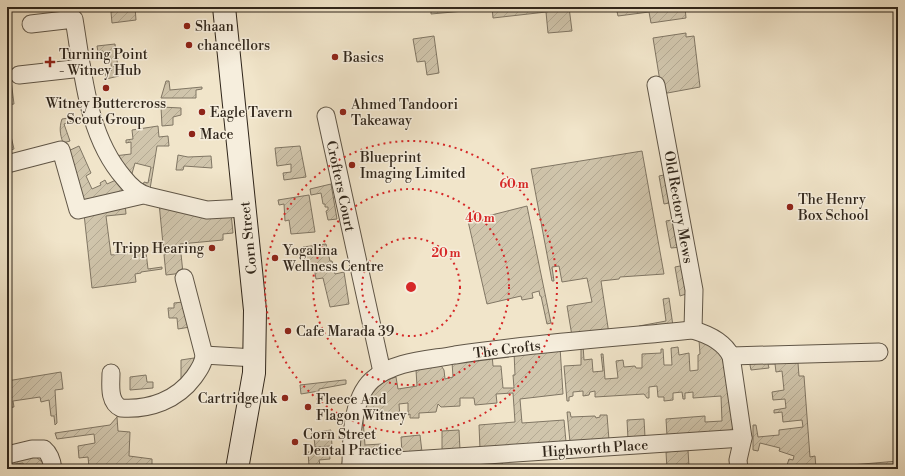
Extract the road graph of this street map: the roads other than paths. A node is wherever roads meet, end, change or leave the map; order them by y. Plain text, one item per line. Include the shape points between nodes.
1 (224, 7) edge
2 (31, 24) dead end
3 (82, 68) junction
4 (19, 75) dead end
5 (656, 86) dead end
6 (326, 116) dead end
7 (7, 164) edge
8 (143, 195) junction
9 (245, 208) junction
10 (184, 278) dead end
11 (693, 330) junction
12 (879, 352) dead end
13 (204, 355) junction
14 (731, 356) junction
15 (255, 358) junction
16 (382, 372) junction
17 (111, 373) dead end
18 (743, 438) junction
19 (7, 455) edge
20 (351, 467) edge
21 (53, 469) edge
22 (237, 469) edge
23 (739, 469) edge

1 - 9 street, Corn Street
2 - 3 street via 74,19
3 - 4 street
3 - 8 street via 87,97 103,146 123,177
5 - 11 street, Old Rectory Mews via 694,290
6 - 16 street, Crofters Court
7 - 8 street via 61,150 78,210
8 - 9 street via 207,210
9 - 15 street, Corn Street via 255,310
10 - 13 street
11 - 14 street, The Crofts via 713,338 728,350
11 - 16 street, The Crofts via 498,348 425,360
12 - 14 street
13 - 15 street
13 - 17 street via 201,366 180,393 166,401 140,408 121,408 115,404 112,397
14 - 18 street
15 - 22 street, Corn Street
16 - 20 street, The Crofts via 371,381 358,404 352,427
18 - 20 street, Highworth Place
18 - 23 street via 738,460
19 - 21 street via 44,449 51,458

